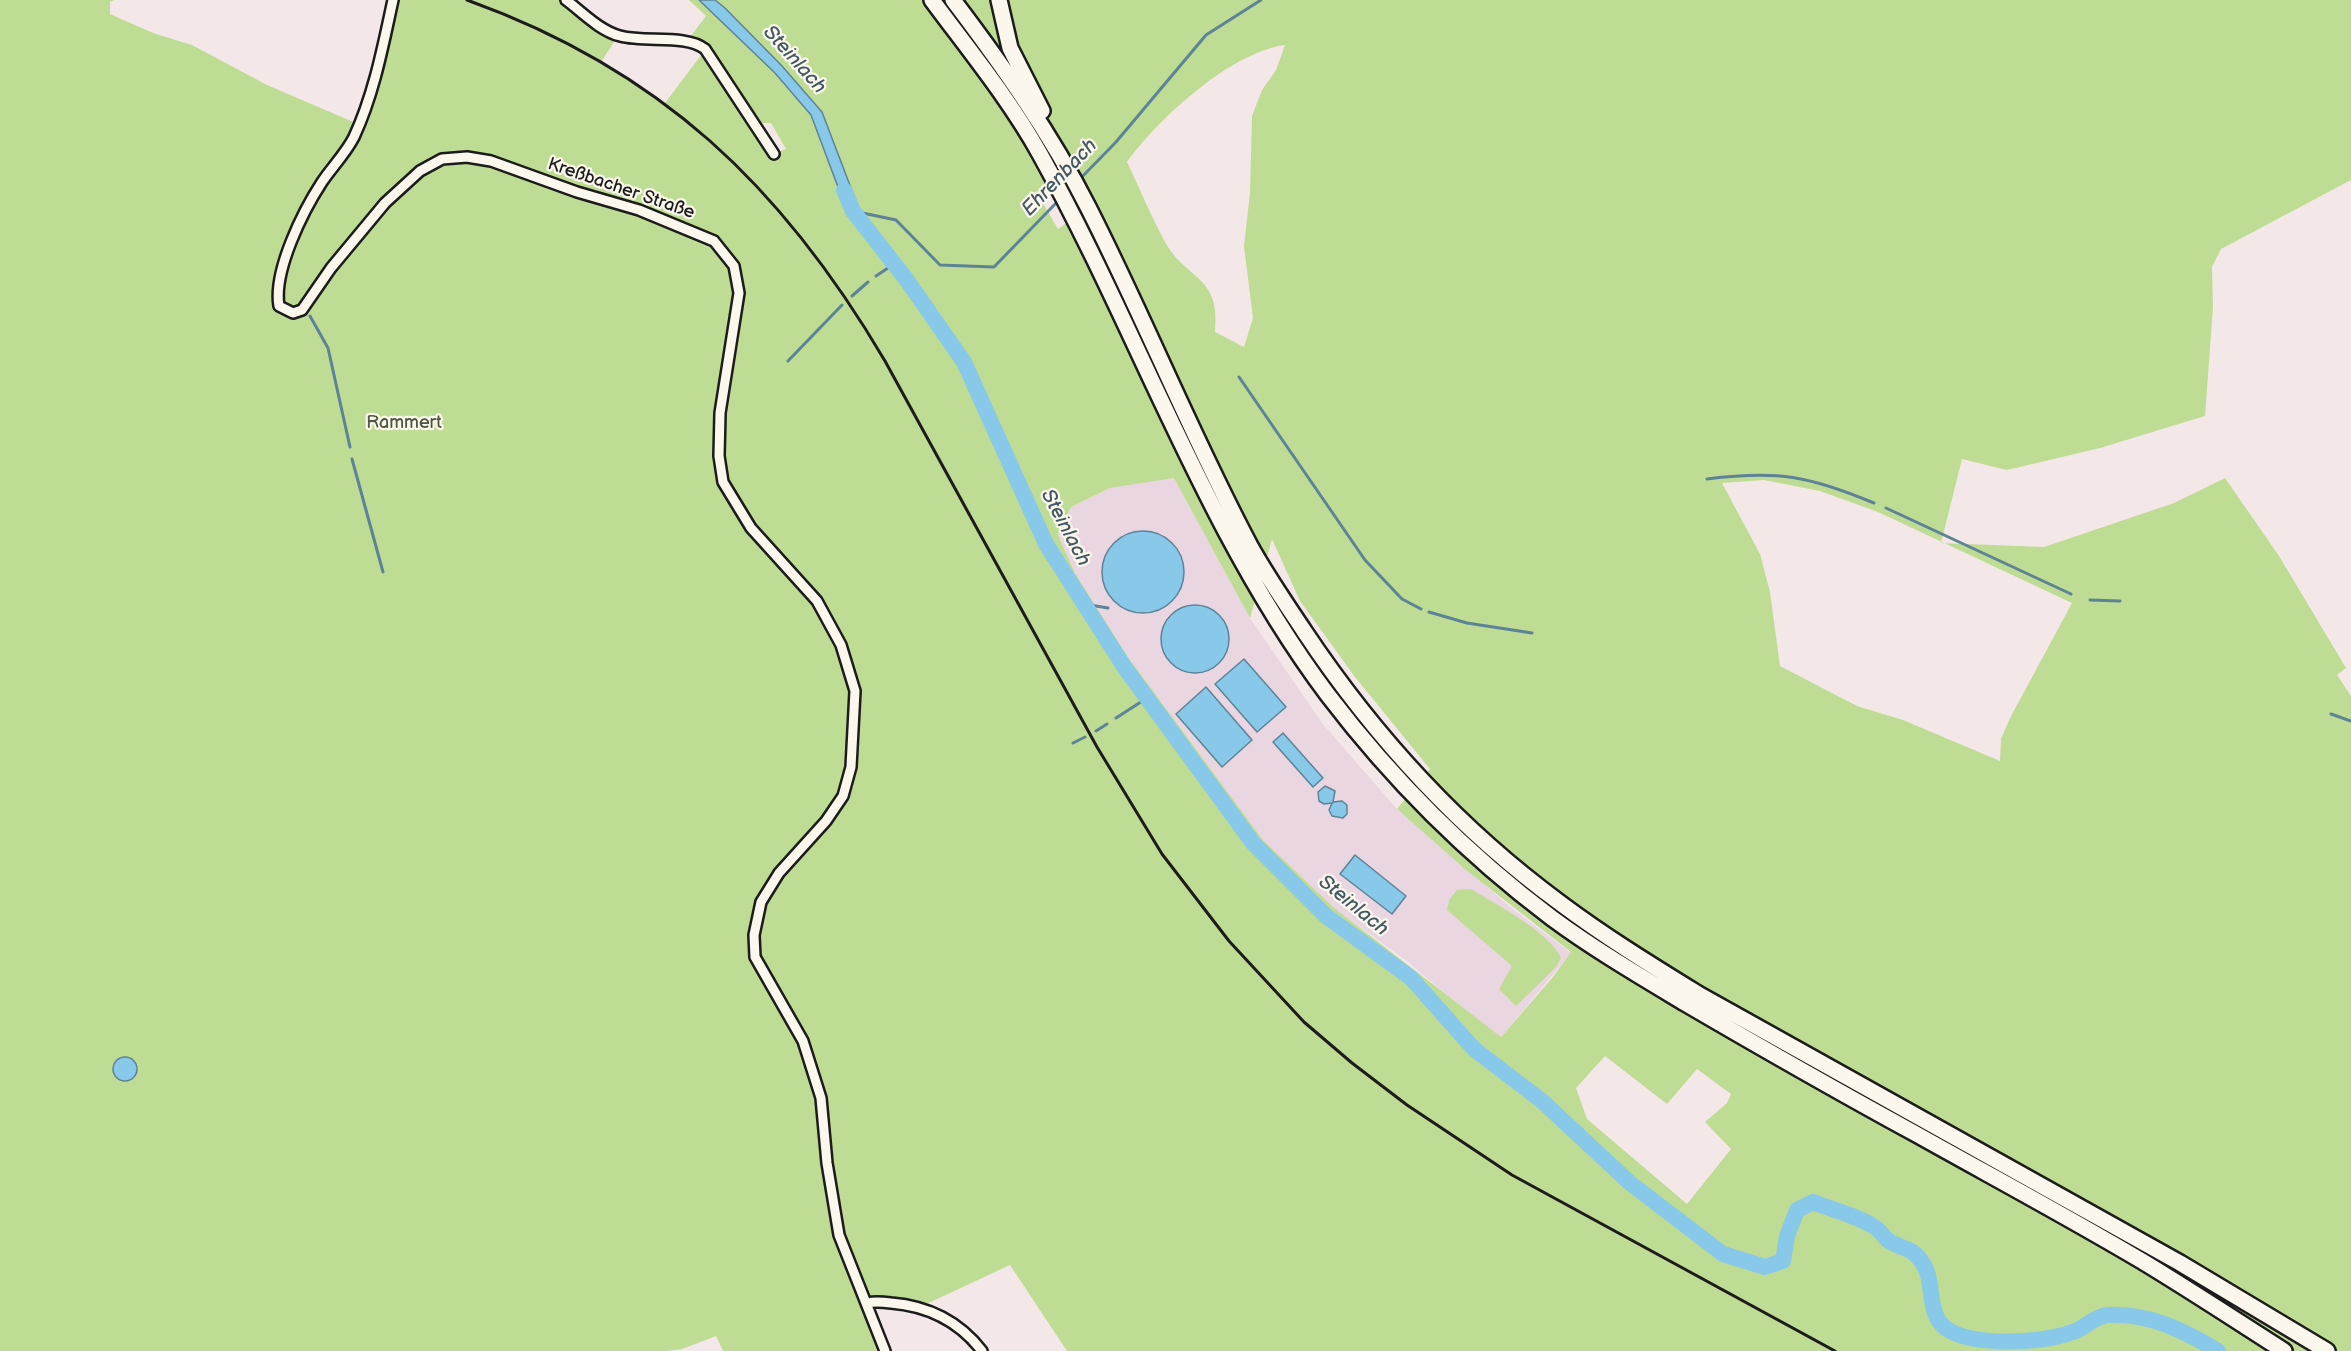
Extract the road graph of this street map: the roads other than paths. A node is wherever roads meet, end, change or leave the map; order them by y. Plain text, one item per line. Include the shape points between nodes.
1 (393, 0) edge
2 (566, 0) edge
3 (932, 0) edge
4 (953, 0) edge
5 (999, 0) edge
6 (774, 154) dead end
7 (1066, 168) junction
8 (868, 1303) junction
9 (885, 1351) edge
10 (982, 1351) edge
11 (2284, 1351) edge
12 (2327, 1351) edge

1 - 8 street, Kreßbacher Straße via 363,113 353,139 304,214 281,275 279,306 292,313 303,310 331,268 386,203 420,171 442,159 467,157 491,161 639,210 714,242 734,267 739,293 720,412 723,482 751,528 818,602 841,645 855,691 851,767 843,796 779,873 762,902 754,935 755,957 803,1041 821,1098 839,1235
2 - 6 street via 618,36 696,42
3 - 11 highway via 1030,139 1056,184 1201,483 1281,627 1381,761 1439,822 1553,919 1618,963 1767,1052 2142,1261
4 - 7 highway via 999,61
5 - 7 highway via 1010,48 1054,135
7 - 12 highway via 1251,548 1339,683 1392,749 1449,810 1560,903 1670,977 2180,1263
8 - 9 street, Kreßbacher Straße
8 - 10 street via 897,1304 938,1313

